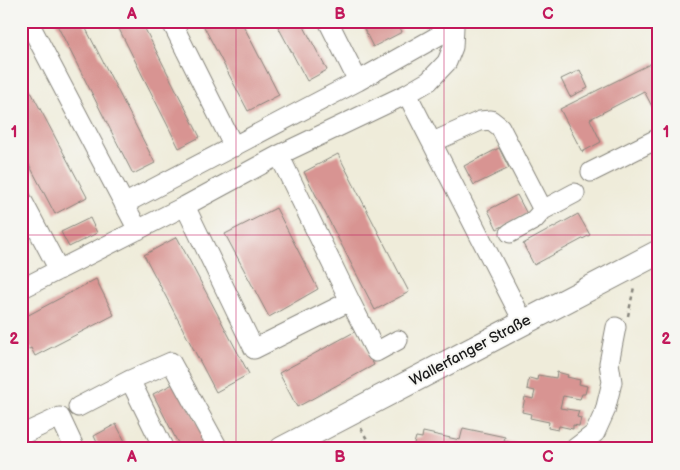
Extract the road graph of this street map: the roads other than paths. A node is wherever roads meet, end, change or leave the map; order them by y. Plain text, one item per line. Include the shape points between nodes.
1 (28, 21) edge
2 (170, 21) edge
3 (328, 21) edge
4 (452, 24) edge
5 (358, 81) junction
6 (407, 94) junction
7 (659, 138) edge
8 (433, 142) junction
9 (234, 147) junction
10 (278, 155) junction
11 (592, 172) dead end
12 (575, 193) dead end
13 (21, 198) edge
14 (124, 204) junction
15 (185, 206) junction
16 (543, 210) junction
17 (138, 230) junction
18 (510, 232) dead end
19 (659, 252) edge
20 (59, 270) junction
21 (21, 290) edge
22 (350, 301) junction
23 (523, 322) junction
24 (616, 328) dead end
25 (398, 340) dead end
26 (448, 362) junction
27 (130, 380) junction
28 (78, 407) dead end
29 (21, 435) edge
30 (217, 446) dead end
31 (75, 449) edge
32 (164, 449) edge
33 (282, 449) edge
34 (293, 449) edge
35 (574, 449) edge

1 - 14 street
2 - 9 street
3 - 5 street
4 - 5 street
4 - 6 street via 453,47 447,62 429,81
5 - 9 street
6 - 8 street
6 - 10 street
7 - 11 street
8 - 16 street via 480,120 491,120 500,127
8 - 23 street
9 - 14 street
10 - 15 street
10 - 22 street
12 - 16 street
13 - 20 street
14 - 17 street
15 - 17 street
15 - 22 street via 254,349
16 - 18 street via 534,220
17 - 20 street
19 - 23 main road, Wallerfanger Straße
20 - 21 street
22 - 25 street via 376,352
23 - 26 main road, Wallerfanger Straße
24 - 35 street via 609,363 612,382 605,411 595,432
26 - 33 main road, Wallerfanger Straße
26 - 34 street via 445,367
27 - 28 street
27 - 30 street via 171,362
27 - 32 street
29 - 31 street via 60,417

